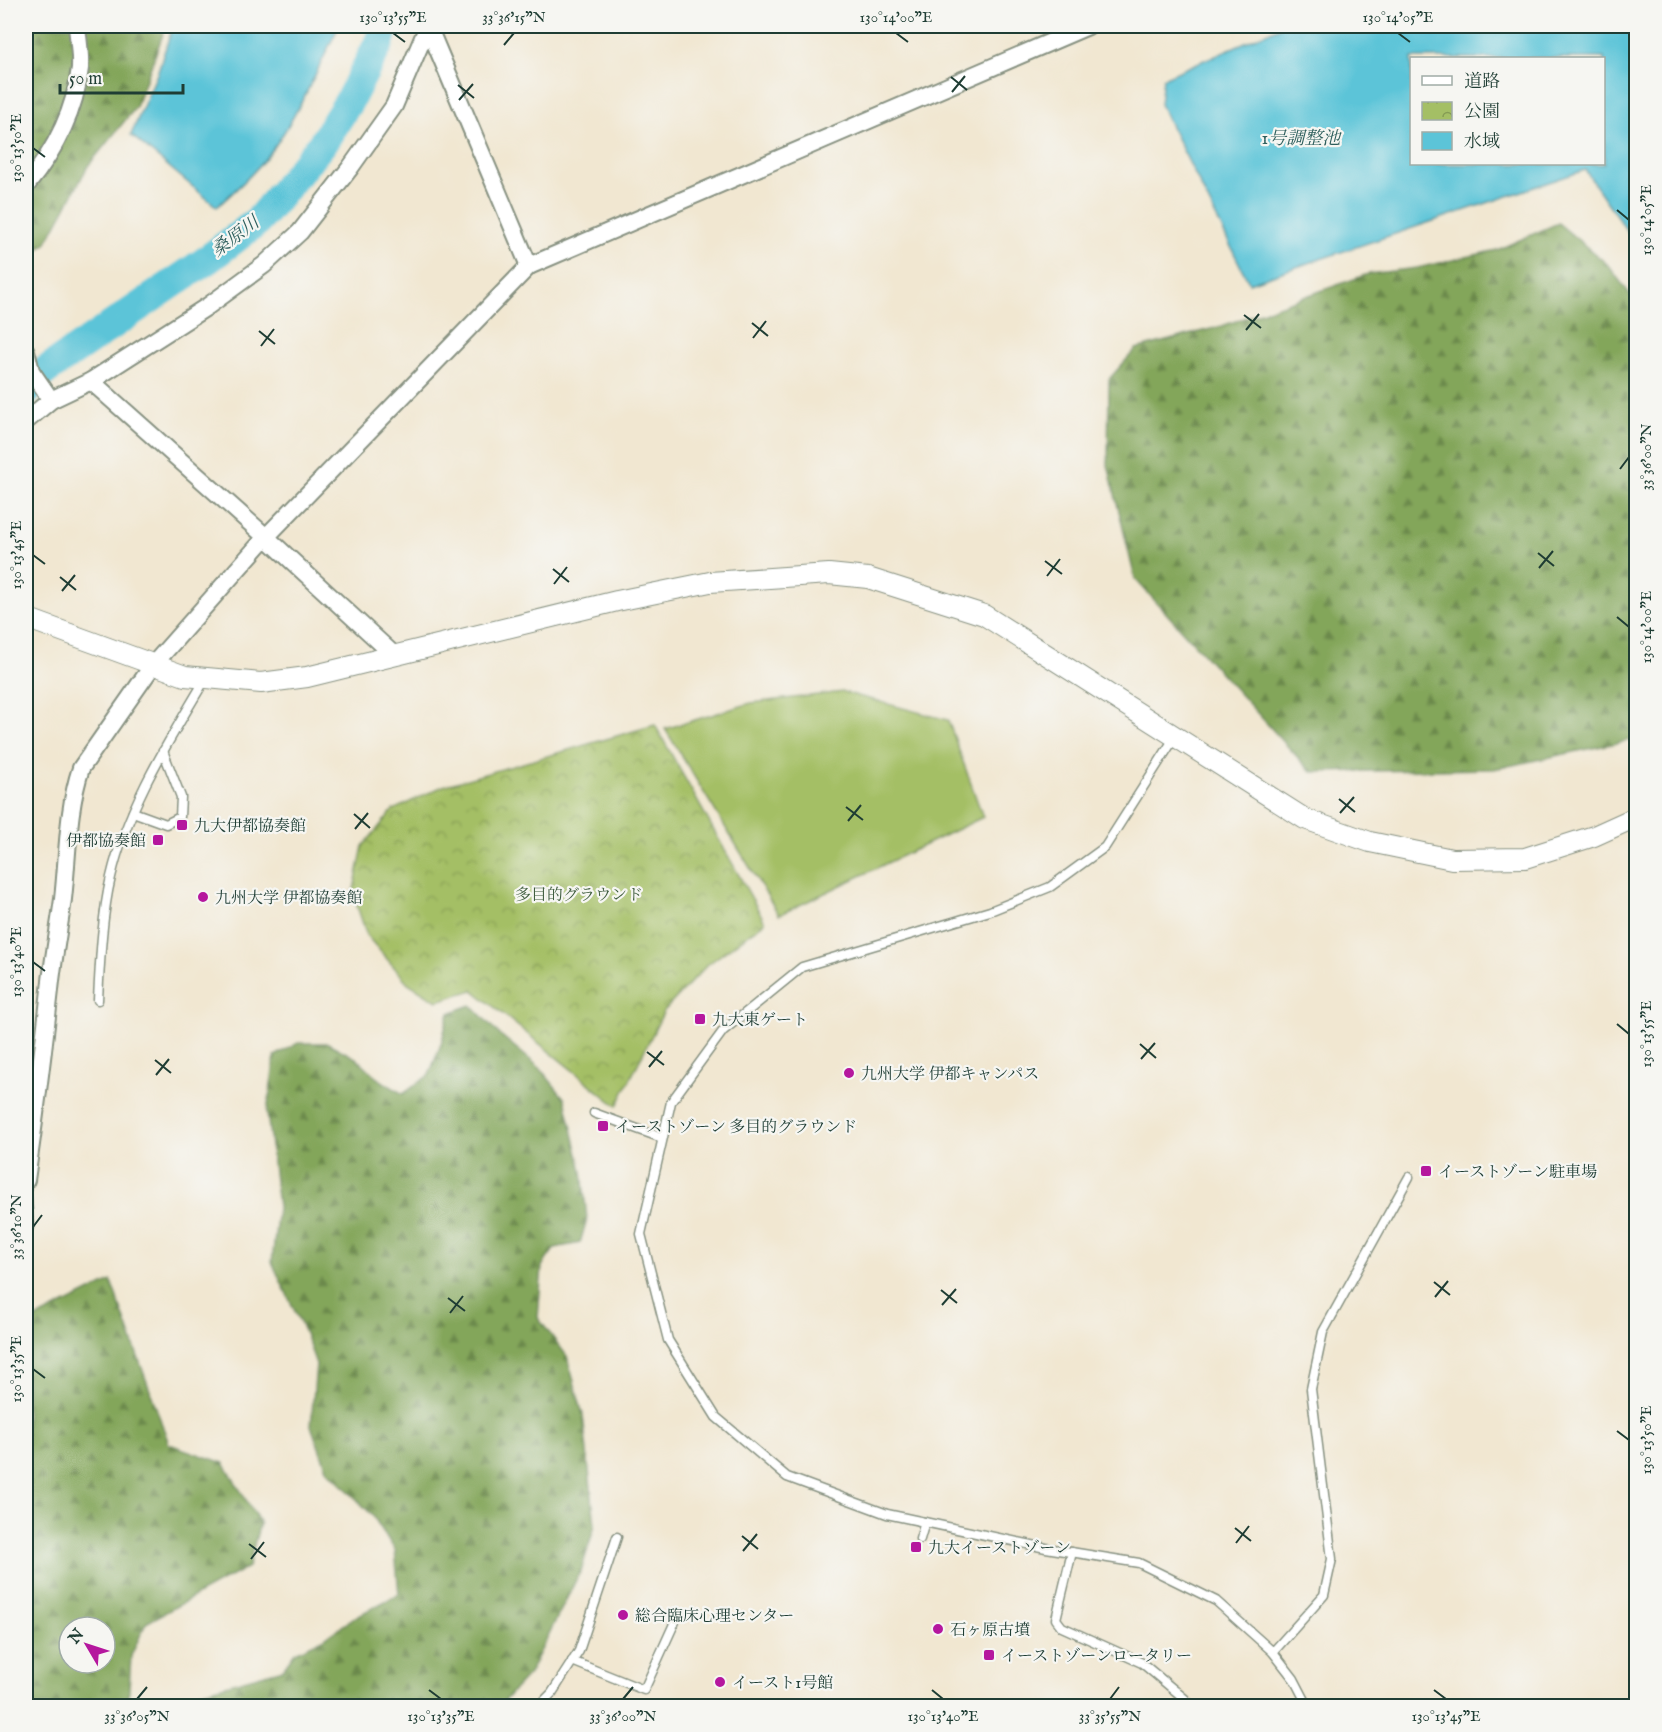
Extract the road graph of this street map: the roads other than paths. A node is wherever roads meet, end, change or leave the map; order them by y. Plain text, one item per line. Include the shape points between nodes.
1 (77, 26) edge
2 (428, 26) edge
3 (1088, 26) edge
4 (26, 186) edge
5 (529, 266) junction
6 (26, 351) edge
7 (91, 381) junction
8 (51, 400) junction
9 (26, 422) edge
10 (266, 537) junction
11 (26, 618) edge
12 (394, 656) junction
13 (153, 665) junction
14 (206, 678) junction
15 (1175, 737) junction
16 (163, 751) junction
17 (133, 812) junction
18 (1636, 817) edge
19 (98, 1000) dead end
20 (594, 1113) dead end
21 (662, 1138) junction
22 (1409, 1177) dead end
23 (26, 1181) edge
24 (26, 1233) edge
25 (925, 1522) junction
26 (617, 1537) dead end
27 (920, 1539) dead end
28 (1072, 1552) junction
29 (678, 1615) dead end
30 (1273, 1652) junction
31 (572, 1661) junction
32 (539, 1707) edge
33 (1191, 1707) edge
34 (1308, 1707) edge

1 - 4 street via 80,67 69,113 44,164
2 - 5 street
2 - 7 street via 394,106 300,232 264,265 208,306
3 - 5 street
5 - 10 street
6 - 8 street via 31,371
7 - 8 street
7 - 10 street
8 - 9 street
10 - 12 street
10 - 13 street
11 - 13 street
12 - 14 street via 307,677 261,683
12 - 15 street via 617,600 710,582 830,574 868,578 984,615
13 - 14 street via 185,676
13 - 23 street via 81,768 76,783
14 - 16 lane
15 - 18 street via 1305,819 1370,842 1452,859 1525,858 1594,836
15 - 21 lane via 1105,848 1050,887 990,911 802,967 723,1031 670,1102
16 - 17 lane
16 - 17 lane via 181,797 180,818 166,824
17 - 19 lane via 111,877
20 - 21 lane
21 - 25 lane via 641,1234 668,1340 716,1417 787,1477 887,1514
22 - 30 lane via 1323,1332 1311,1389 1332,1559 1324,1595
23 - 24 lane
25 - 27 lane
25 - 28 lane
26 - 31 lane via 579,1651
28 - 30 lane via 1139,1563 1216,1600
28 - 33 lane via 1056,1619 1062,1627 1142,1663
29 - 31 lane via 644,1690
30 - 34 lane via 1294,1679
31 - 32 lane

